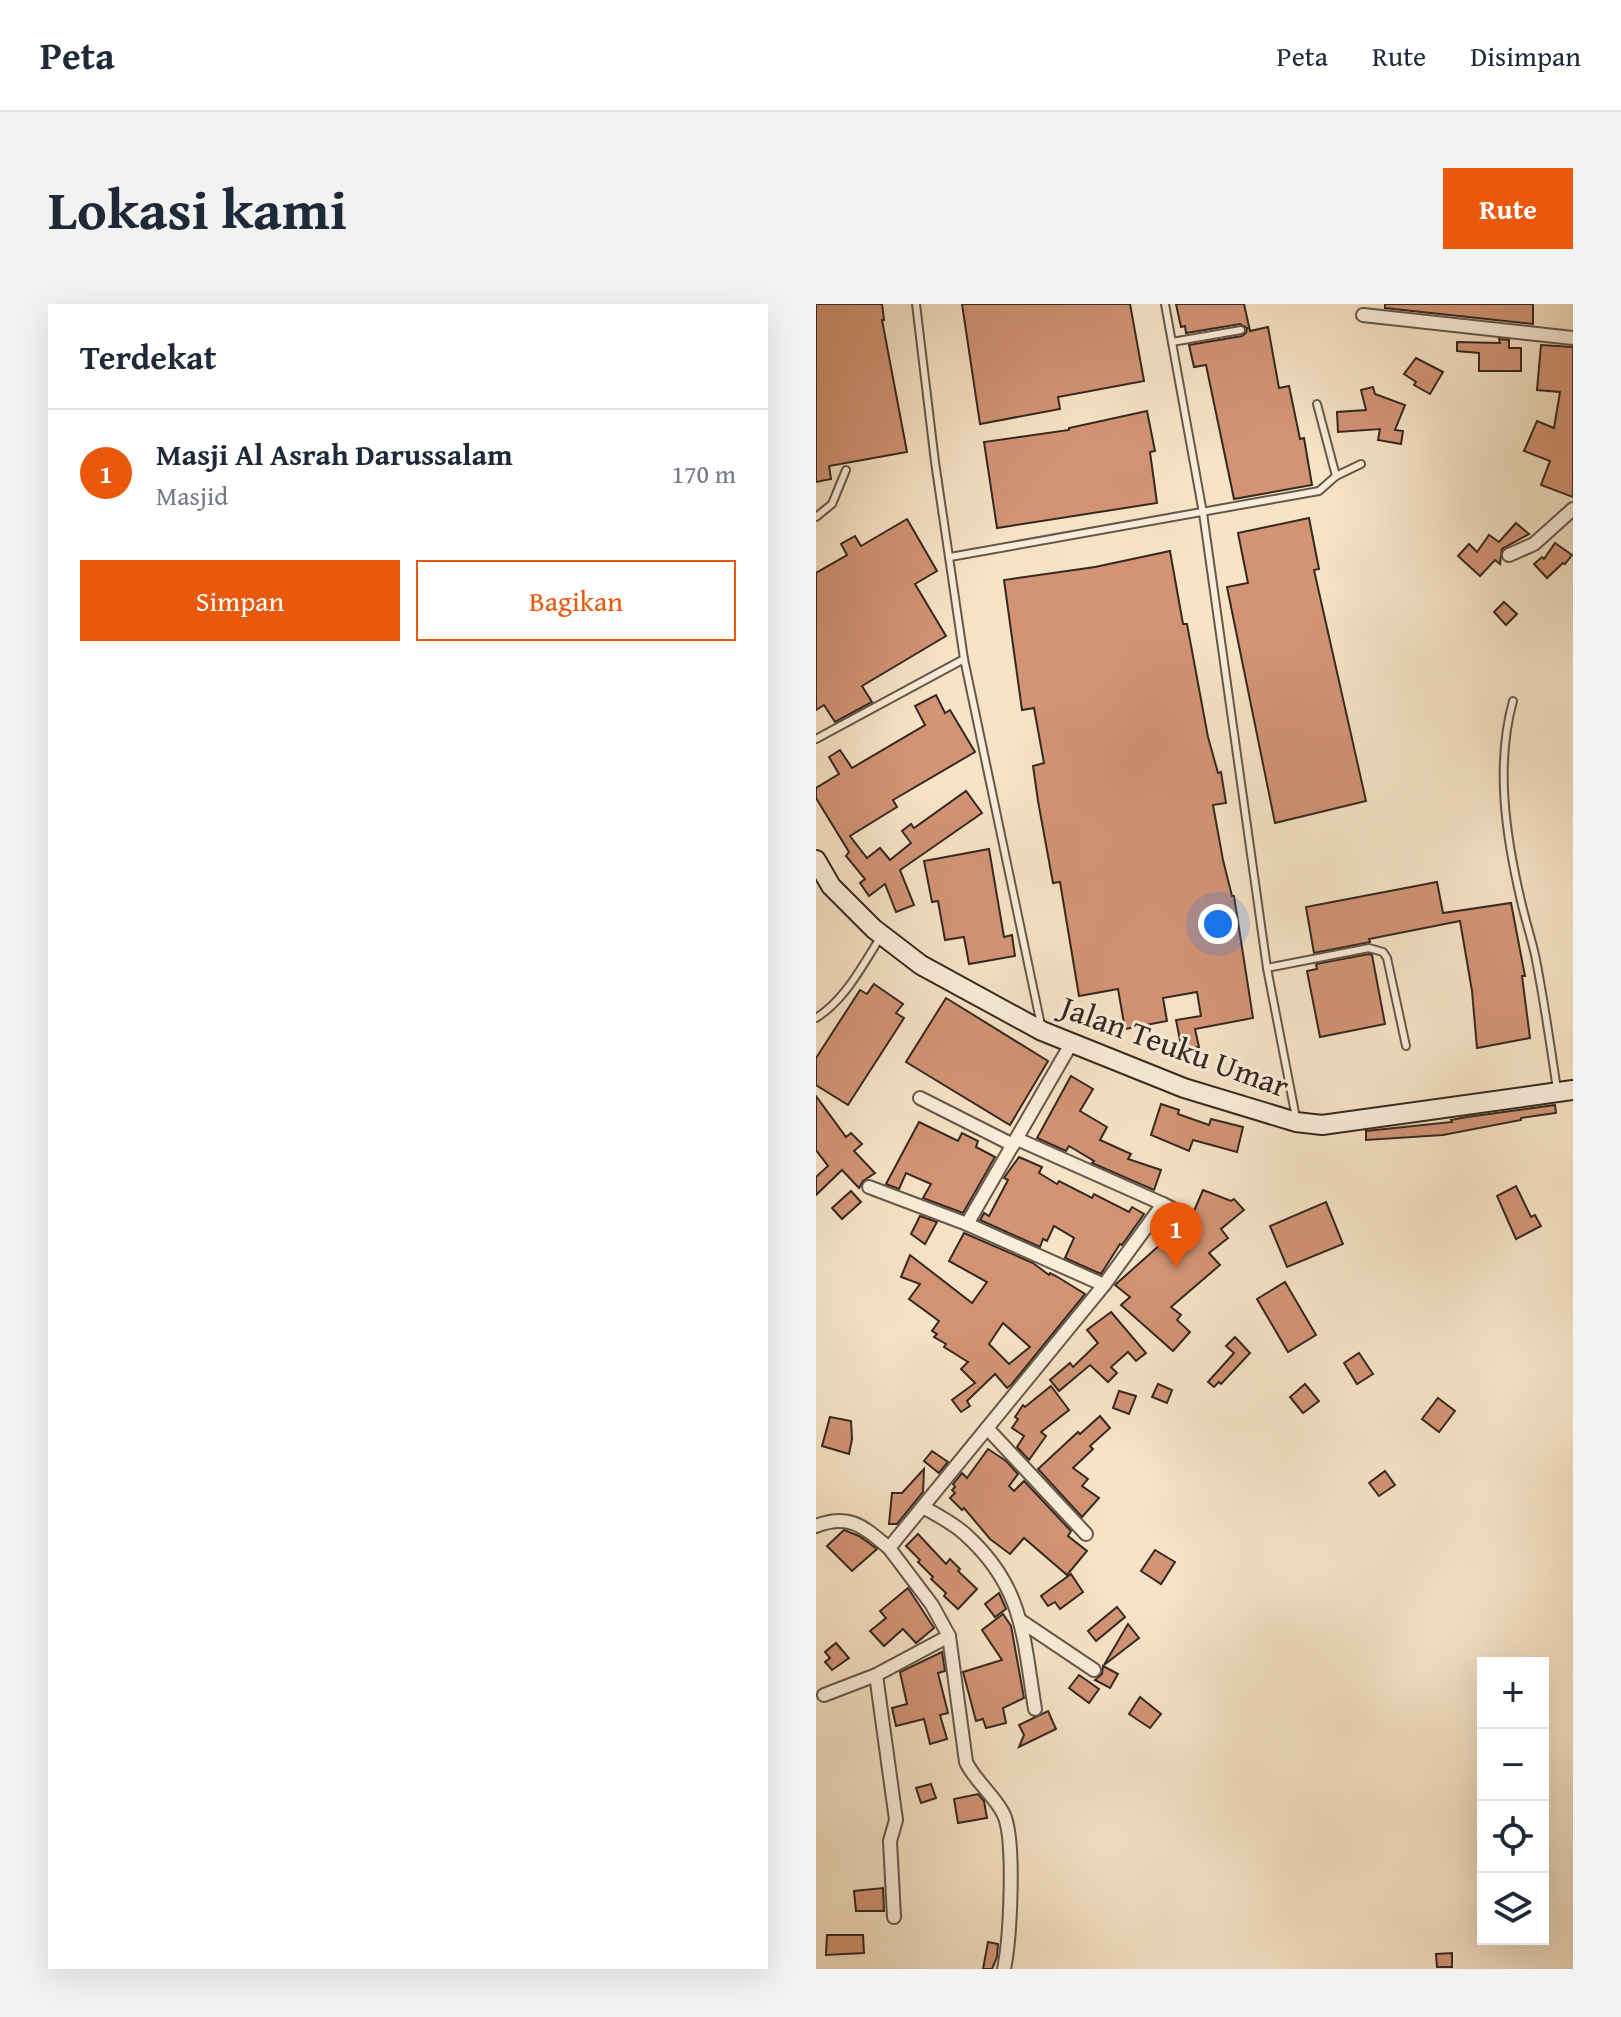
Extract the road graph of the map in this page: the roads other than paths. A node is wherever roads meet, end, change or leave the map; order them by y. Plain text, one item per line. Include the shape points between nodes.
1 (916, 304) edge
2 (1165, 304) edge
3 (1363, 315) dead end
4 (1241, 330) dead end
5 (1573, 338) edge
6 (1172, 342) junction
7 (1317, 404) dead end
8 (1361, 464) dead end
9 (846, 470) dead end
10 (1336, 476) junction
11 (1573, 509) edge
12 (1203, 513) junction
13 (816, 517) edge
14 (1509, 555) dead end
15 (950, 557) junction
16 (964, 659) junction
17 (1513, 701) dead end
18 (816, 739) edge
19 (816, 860) edge
20 (882, 935) junction
21 (1267, 968) junction
22 (816, 1018) edge
23 (1042, 1031) junction
24 (1071, 1044) junction
25 (1406, 1046) dead end
26 (1565, 1091) edge
27 (920, 1098) dead end
28 (1296, 1122) junction
29 (1015, 1142) junction
30 (869, 1187) dead end
31 (1163, 1204) junction
32 (1187, 1216) dead end
33 (967, 1224) junction
34 (1104, 1285) junction
35 (987, 1428) junction
36 (923, 1507) junction
37 (816, 1526) edge
38 (1086, 1534) dead end
39 (889, 1548) junction
40 (1021, 1621) junction
41 (949, 1636) junction
42 (1094, 1670) dead end
43 (876, 1675) junction
44 (824, 1695) dead end
45 (1035, 1709) dead end
46 (894, 1917) dead end
47 (1004, 1969) edge

1 - 15 lane
2 - 6 lane
3 - 5 street
4 - 6 lane
6 - 12 lane
7 - 10 lane
8 - 10 lane
9 - 13 lane via 832,504
10 - 12 lane via 1319,491
11 - 14 street via 1534,544
12 - 15 lane
12 - 21 lane
15 - 16 lane
16 - 18 lane
16 - 23 lane
17 - 26 lane via 1503,757 1505,818
19 - 20 main road, Jalan Teuku Umar via 831,886
20 - 22 lane via 843,994
20 - 23 main road, Jalan Teuku Umar via 921,965
21 - 25 lane via 1369,948 1383,952
21 - 28 lane
23 - 24 main road, Jalan Teuku Umar
24 - 28 main road, Jalan Teuku Umar via 1184,1088
24 - 29 street
26 - 28 main road, Jalan Teuku Umar via 1322,1125
27 - 29 street
29 - 31 street
29 - 33 street
30 - 33 street
31 - 32 street
31 - 34 street
33 - 34 street
34 - 35 street
35 - 36 street
35 - 38 street
36 - 39 street
36 - 40 street via 964,1533 998,1570
37 - 39 street via 846,1519
39 - 41 street
40 - 42 street
40 - 45 street
41 - 43 street
41 - 47 street via 966,1762 1002,1810 1009,1836
43 - 44 street
43 - 46 street via 896,1820 890,1841

